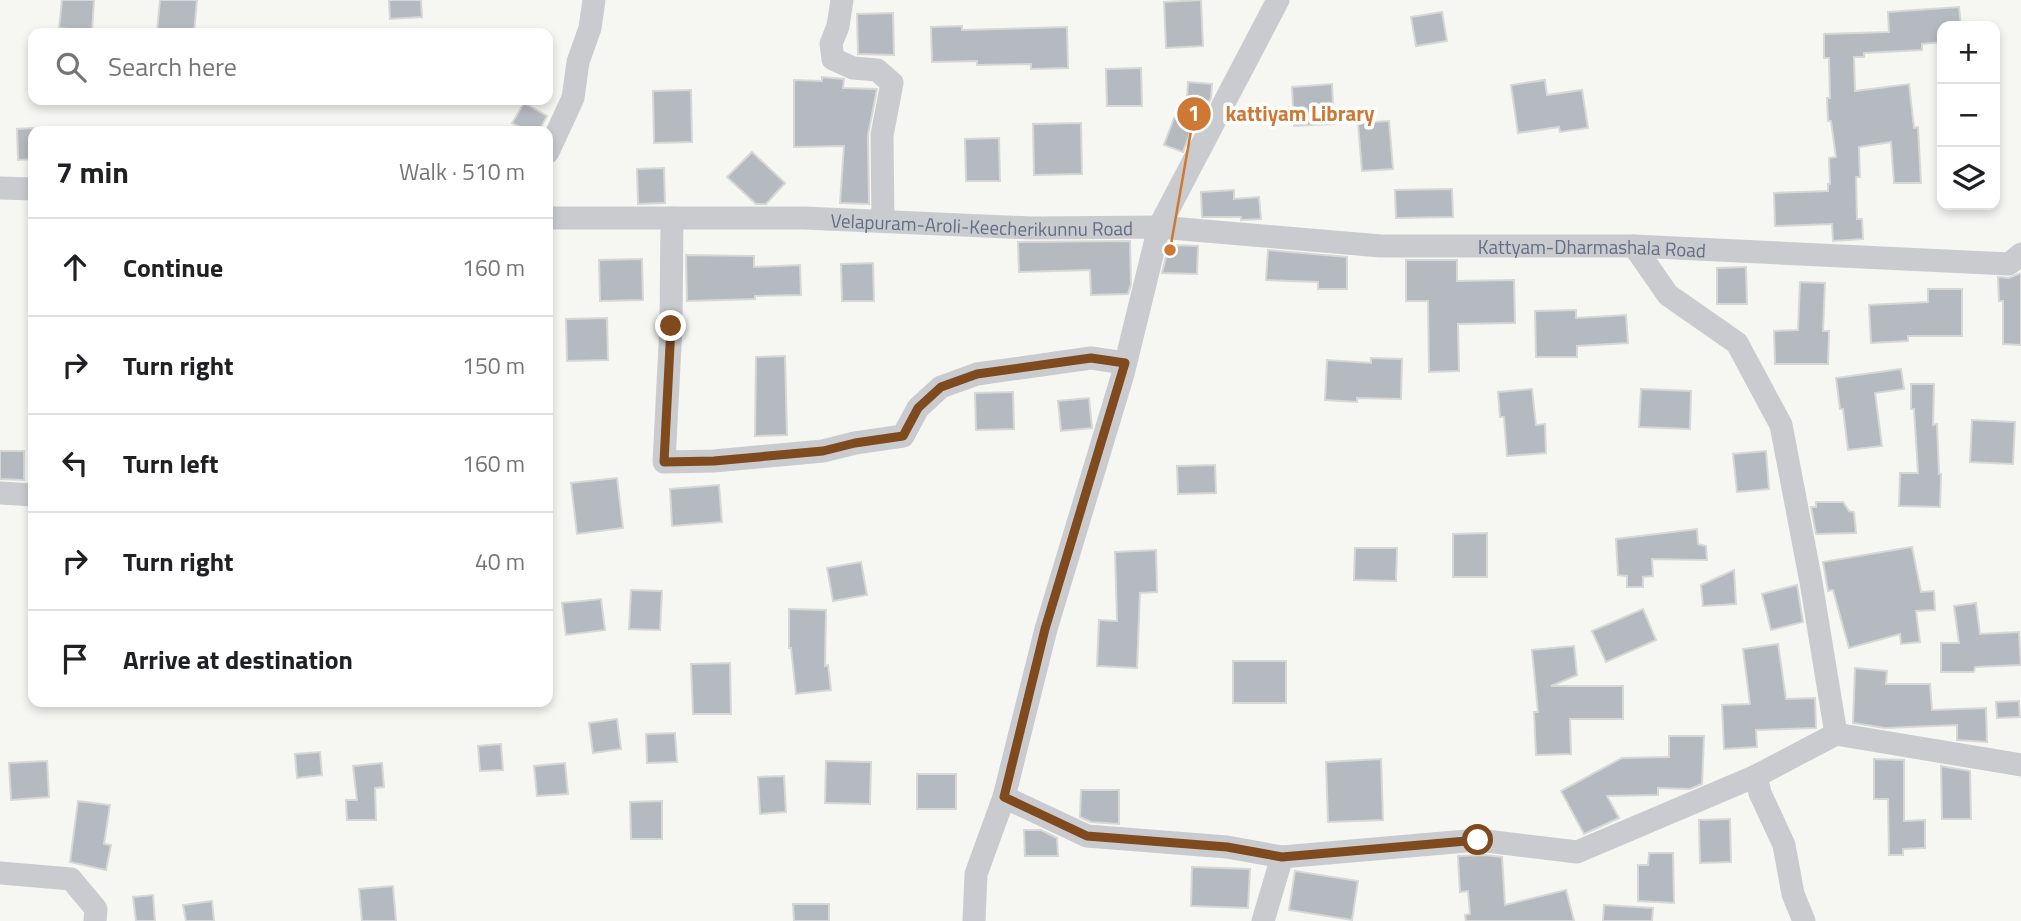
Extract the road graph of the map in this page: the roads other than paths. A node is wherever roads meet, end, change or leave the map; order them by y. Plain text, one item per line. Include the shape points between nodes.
1 (594, 0) edge
2 (842, 0) edge
3 (1278, 0) edge
4 (553, 141) edge
5 (0, 188) edge
6 (28, 189) edge
7 (553, 218) edge
8 (672, 218) junction
9 (883, 221) junction
10 (1159, 227) junction
11 (1634, 246) junction
12 (2017, 260) edge
13 (1125, 363) junction
14 (0, 493) edge
15 (28, 495) edge
16 (1836, 734) junction
17 (2021, 765) edge
18 (1756, 776) junction
19 (1004, 797) junction
20 (1282, 857) junction
21 (0, 873) edge
22 (95, 921) edge
23 (974, 921) edge
24 (1263, 921) edge
25 (1804, 921) edge

1 - 4 street via 573,98
2 - 9 street via 831,44 833,59 853,68 877,70 892,83 882,135
3 - 10 street
5 - 6 street
7 - 8 street, Velapuram-Aroli-Keecherikunnu Road
8 - 9 street, Velapuram-Aroli-Keecherikunnu Road
8 - 13 street via 664,462 823,451 903,436 918,408 941,387 977,374 1091,358
9 - 10 street, Velapuram-Aroli-Keecherikunnu Road via 1031,228
10 - 11 street, Kattyam-Dharmashala Road via 1381,246
10 - 13 street, Velapuram-Aroli-Keecherikunnu Road
11 - 12 street, Kattyam-Dharmashala Road
11 - 16 street via 1668,295 1737,343 1781,425
13 - 19 street, Velapuram-Aroli-Keecherikunnu Road via 1045,629
14 - 15 street
16 - 17 street
16 - 18 street
18 - 20 street via 1577,852 1478,840
18 - 25 street via 1784,845 1793,894
19 - 20 street via 1087,836 1227,847
19 - 23 street, Velapuram-Aroli-Keecherikunnu Road via 976,874
20 - 24 street
21 - 22 street via 71,879 96,909

